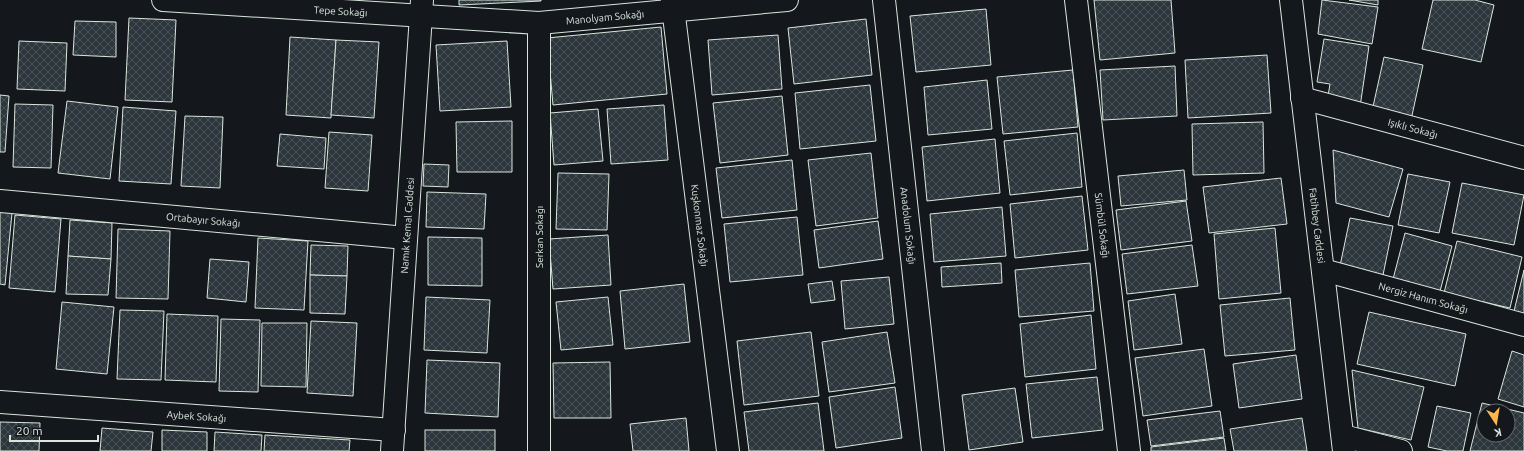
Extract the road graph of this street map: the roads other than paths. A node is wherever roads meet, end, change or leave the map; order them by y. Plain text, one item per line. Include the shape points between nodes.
1 (163, 0) edge
2 (788, 0) edge
3 (884, 0) edge
4 (1076, 0) edge
5 (1291, 0) edge
6 (672, 6) edge
7 (422, 9) edge
8 (538, 24) junction
9 (1302, 98) junction
10 (1524, 158) edge
11 (0, 201) edge
12 (406, 238) junction
13 (1323, 270) junction
14 (1524, 325) edge
15 (0, 402) edge
16 (393, 440) edge
17 (1344, 444) edge
18 (539, 451) edge
19 (728, 451) edge
20 (933, 451) edge
21 (1129, 451) edge
22 (1401, 451) edge

1 - 7 street, Tepe Sokağı
2 - 6 street, Manolyam Sokağı
3 - 20 street, Anadolum Sokağı
4 - 21 street, Sümbül Sokağı
5 - 9 street, Fatihbey Caddesi
6 - 8 street, Manolyam Sokağı
6 - 19 street, Kuşkonmaz Sokağı
7 - 8 street, Manolyam Sokağı
7 - 12 street, Namık Kemal Caddesi
8 - 18 street, Serkan Sokağı
9 - 10 street, Işıklı Sokağı
9 - 13 street, Fatihbey Caddesi
11 - 12 street, Ortabayır Sokağı
12 - 16 street, Namık Kemal Caddesi
13 - 14 street, Nergiz Hanım Sokağı
13 - 17 street, Fatihbey Caddesi
15 - 16 street, Aybek Sokağı
17 - 22 street

